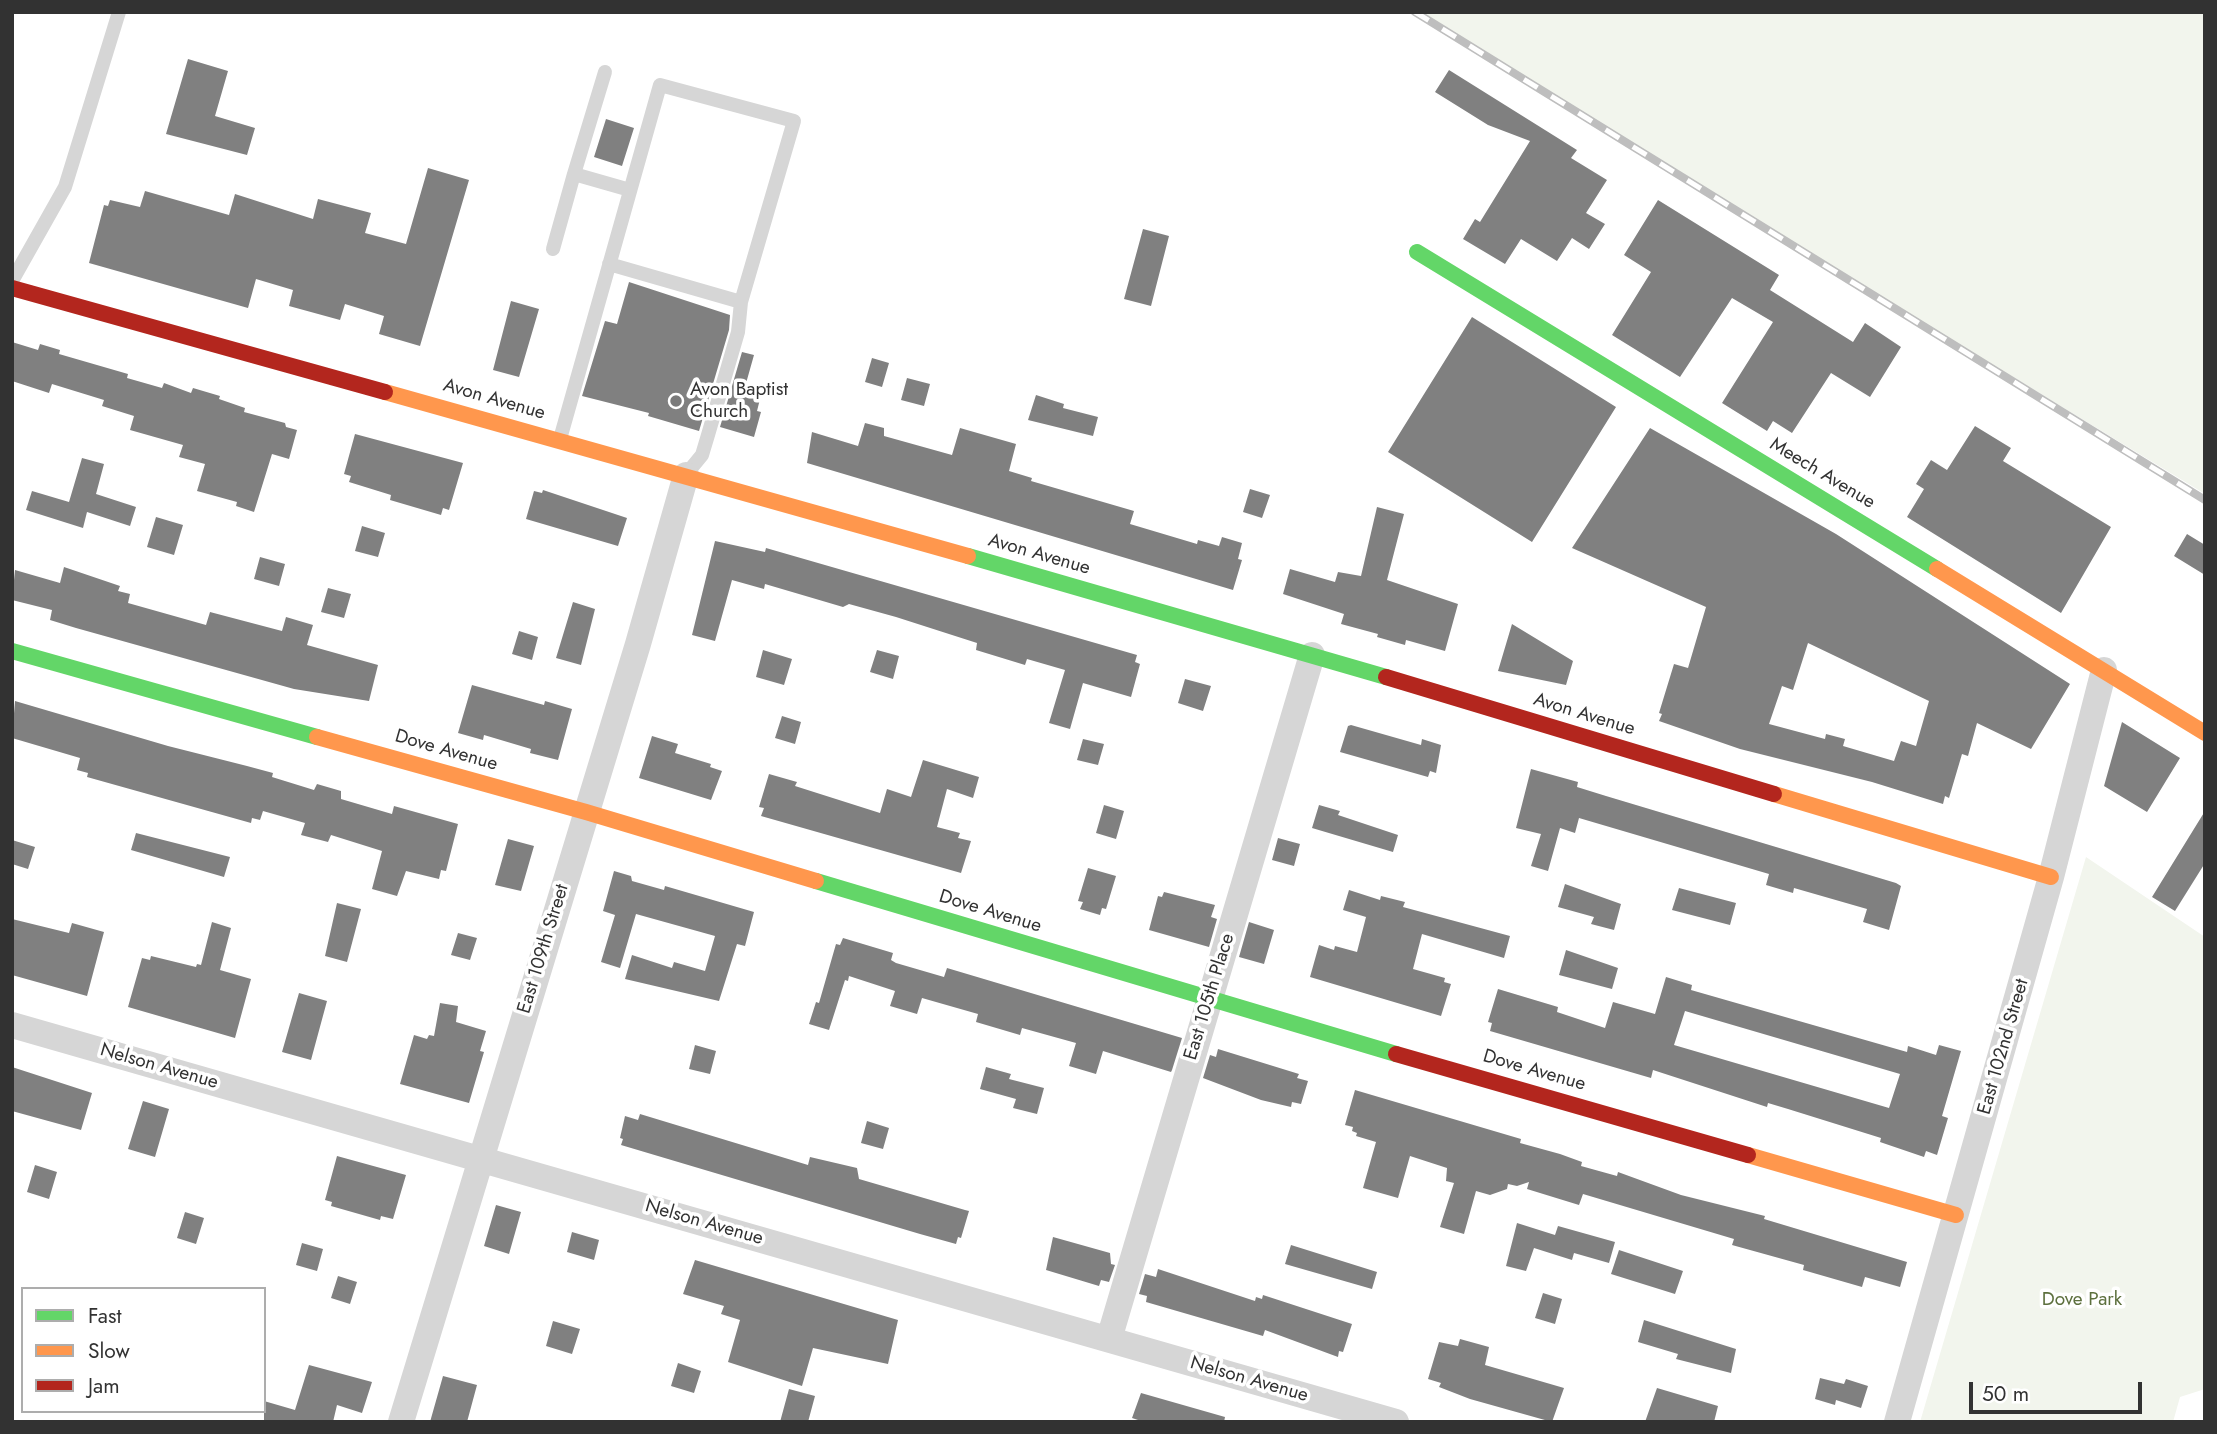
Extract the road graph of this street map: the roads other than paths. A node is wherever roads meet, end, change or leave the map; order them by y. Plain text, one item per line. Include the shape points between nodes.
1 (119, 12) edge
2 (605, 72) dead end
3 (574, 174) junction
4 (630, 190) junction
5 (553, 248) dead end
6 (1417, 252) dead end
7 (609, 264) junction
8 (12, 281) edge
9 (12, 288) edge
10 (741, 302) junction
11 (559, 440) junction
12 (686, 475) junction
13 (12, 650) edge
14 (1312, 655) junction
15 (2104, 670) junction
16 (2205, 733) edge
17 (586, 812) junction
18 (2051, 877) junction
19 (1210, 1000) junction
20 (12, 1025) edge
21 (479, 1159) junction
22 (1956, 1215) junction
23 (1109, 1339) junction
24 (401, 1422) edge
25 (1396, 1422) edge
26 (1897, 1422) edge

1 - 8 lane via 65,187
2 - 3 lane
3 - 4 lane
3 - 5 lane
4 - 7 lane
4 - 10 lane via 660,85 794,121
6 - 15 street, Meech Avenue
7 - 10 lane
7 - 11 lane
9 - 11 street, Avon Avenue
10 - 12 lane via 738,332 702,455
11 - 12 street, Avon Avenue
12 - 14 street, Avon Avenue
12 - 17 street, East 109th Street
13 - 17 street, Dove Avenue
14 - 18 street, Avon Avenue
14 - 19 street, East 105th Place
15 - 16 street, Meech Avenue
15 - 18 street, East 102nd Street
17 - 19 street, Dove Avenue
17 - 21 street, East 109th Street
18 - 22 street, East 102nd Street
19 - 22 street, Dove Avenue
19 - 23 street, East 105th Place
20 - 21 street, Nelson Avenue
21 - 23 street, Nelson Avenue
21 - 24 street, East 109th Street
22 - 26 street, East 102nd Street
23 - 25 street, Nelson Avenue

